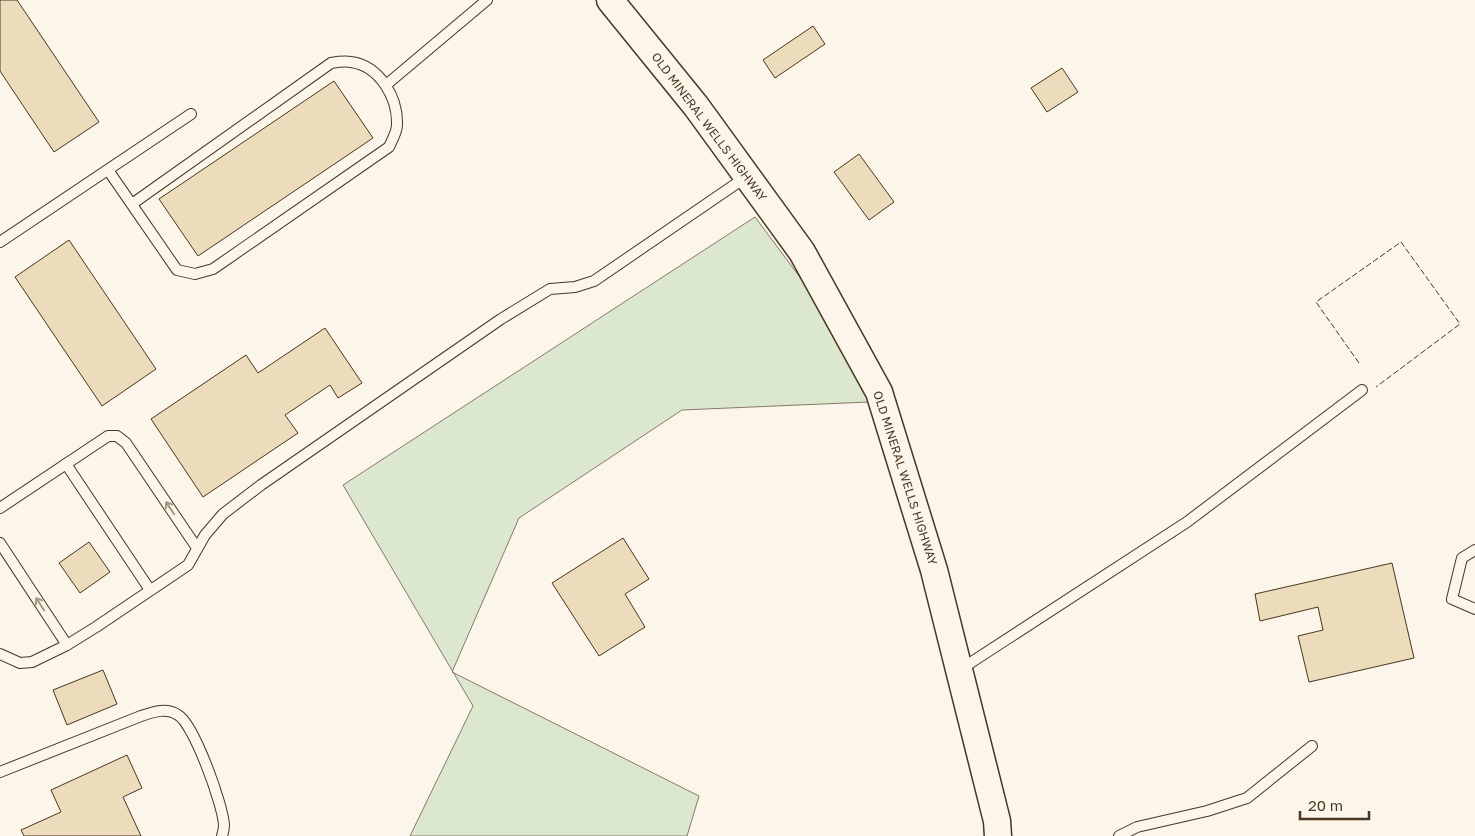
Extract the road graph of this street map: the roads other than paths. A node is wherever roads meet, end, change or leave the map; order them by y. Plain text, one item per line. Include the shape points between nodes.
1 (488, 0) edge
2 (610, 0) edge
3 (386, 85) junction
4 (191, 114) dead end
5 (108, 170) junction
6 (747, 176) junction
7 (132, 204) junction
8 (0, 242) edge
9 (1362, 390) dead end
10 (66, 464) junction
11 (0, 508) edge
12 (0, 543) edge
13 (197, 548) junction
14 (1475, 550) edge
15 (150, 590) junction
16 (1475, 609) edge
17 (67, 645) junction
18 (0, 654) edge
19 (959, 670) junction
20 (1312, 746) dead end
21 (0, 772) edge
22 (998, 829) edge
23 (222, 836) edge
24 (1119, 836) edge

1 - 3 lane
2 - 6 street, OLD MINERAL WELLS HIGHWAY via 696,106
3 - 7 lane via 372,69 351,62 331,63
3 - 7 lane via 396,105 397,127 389,147 213,269 195,274 177,270
4 - 5 lane
5 - 7 lane
5 - 8 lane
6 - 13 lane via 594,281 575,287 550,289 502,320 261,485 223,514
6 - 19 street, OLD MINERAL WELLS HIGHWAY via 802,252 879,392 934,570
9 - 19 lane via 1187,522
10 - 11 lane
13 -> 10 lane via 126,443 116,436 108,436
10 - 15 lane
17 -> 12 lane
13 - 15 lane via 188,565
14 - 16 lane via 1462,558 1452,599
15 - 17 lane
17 - 18 lane via 32,662 20,663
19 - 22 street, OLD MINERAL WELLS HIGHWAY
20 - 24 lane via 1247,798 1137,827
21 - 23 lane via 162,710 178,715 189,726 215,788 224,826

